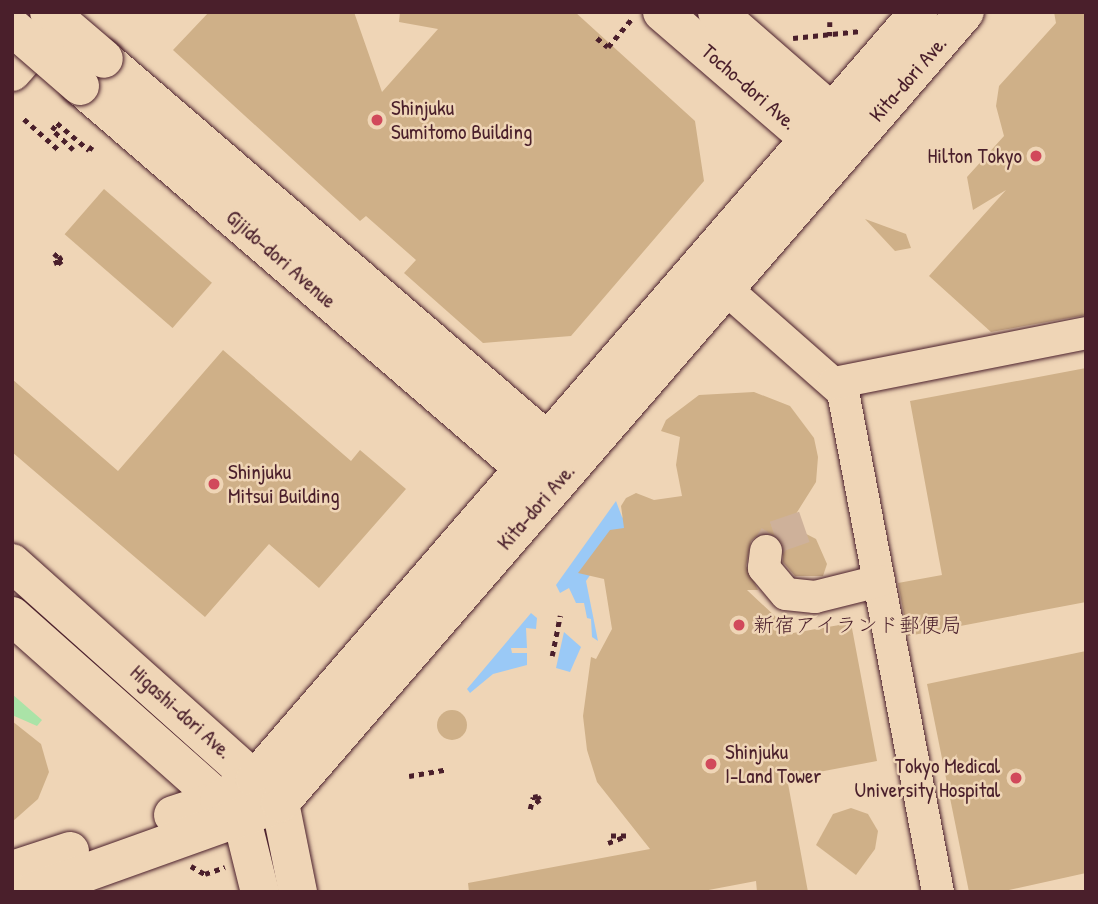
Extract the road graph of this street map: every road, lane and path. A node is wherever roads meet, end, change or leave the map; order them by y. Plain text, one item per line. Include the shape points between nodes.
1 (24, 12) edge
2 (49, 12) edge
3 (64, 12) edge
4 (717, 12) edge
5 (919, 12) edge
6 (965, 12) edge
7 (648, 14) edge
8 (830, 22) dead end
9 (12, 27) edge
10 (869, 30) dead end
11 (830, 36) junction
12 (597, 38) dead end
13 (786, 39) dead end
14 (12, 72) edge
15 (92, 73) junction
16 (24, 119) dead end
17 (834, 137) junction
18 (92, 146) dead end
19 (60, 150) dead end
20 (74, 150) dead end
21 (726, 289) junction
22 (1086, 334) edge
23 (834, 383) junction
24 (549, 466) junction
25 (766, 551) dead end
26 (12, 563) edge
27 (879, 581) junction
28 (560, 616) dead end
29 (12, 617) edge
30 (552, 656) dead end
31 (447, 769) dead end
32 (409, 776) dead end
33 (268, 791) junction
34 (230, 810) junction
35 (611, 836) dead end
36 (608, 843) dead end
37 (184, 862) dead end
38 (229, 866) dead end
39 (12, 870) edge
40 (32, 892) edge
41 (260, 892) edge
42 (299, 892) edge
43 (937, 892) edge

1 - 9 main road
2 - 15 main road, Gijido-dori Avenue, bridge
3 - 14 main road
4 - 17 main road, Tocho-dori Ave.
5 - 17 main road, Kita-dori Ave.
6 - 17 main road, Kita-dori Ave.
7 - 12 path via 608,47
7 - 17 main road, Tocho-dori Ave.
8 - 11 path
9 - 15 main road, Gijido-dori Avenue, bridge
10 - 11 path
11 - 13 path
15 - 24 main road, Gijido-dori Avenue
16 - 19 path
17 - 21 main road, Kita-dori Ave.
17 - 24 main road, Kita-dori Ave.
18 - 20 path via 89,150 57,124 52,130
21 - 23 street
21 - 24 main road, Kita-dori Ave.
22 - 23 street
23 - 27 street via 844,392
24 - 33 main road, Kita-dori Ave.
25 - 27 street via 764,568 786,594 815,597
26 - 33 main road, Higashi-dori Ave.
27 - 43 street
28 - 30 path
29 - 34 main road, Higashi-dori Ave.
31 - 32 path
33 - 34 main road, Kita-dori Ave.
33 - 42 main road
34 - 39 main road, Kita-dori Ave.
34 - 40 main road, Kita-dori Ave.
34 - 41 main road
35 - 36 path via 626,836
37 - 38 path via 205,874

